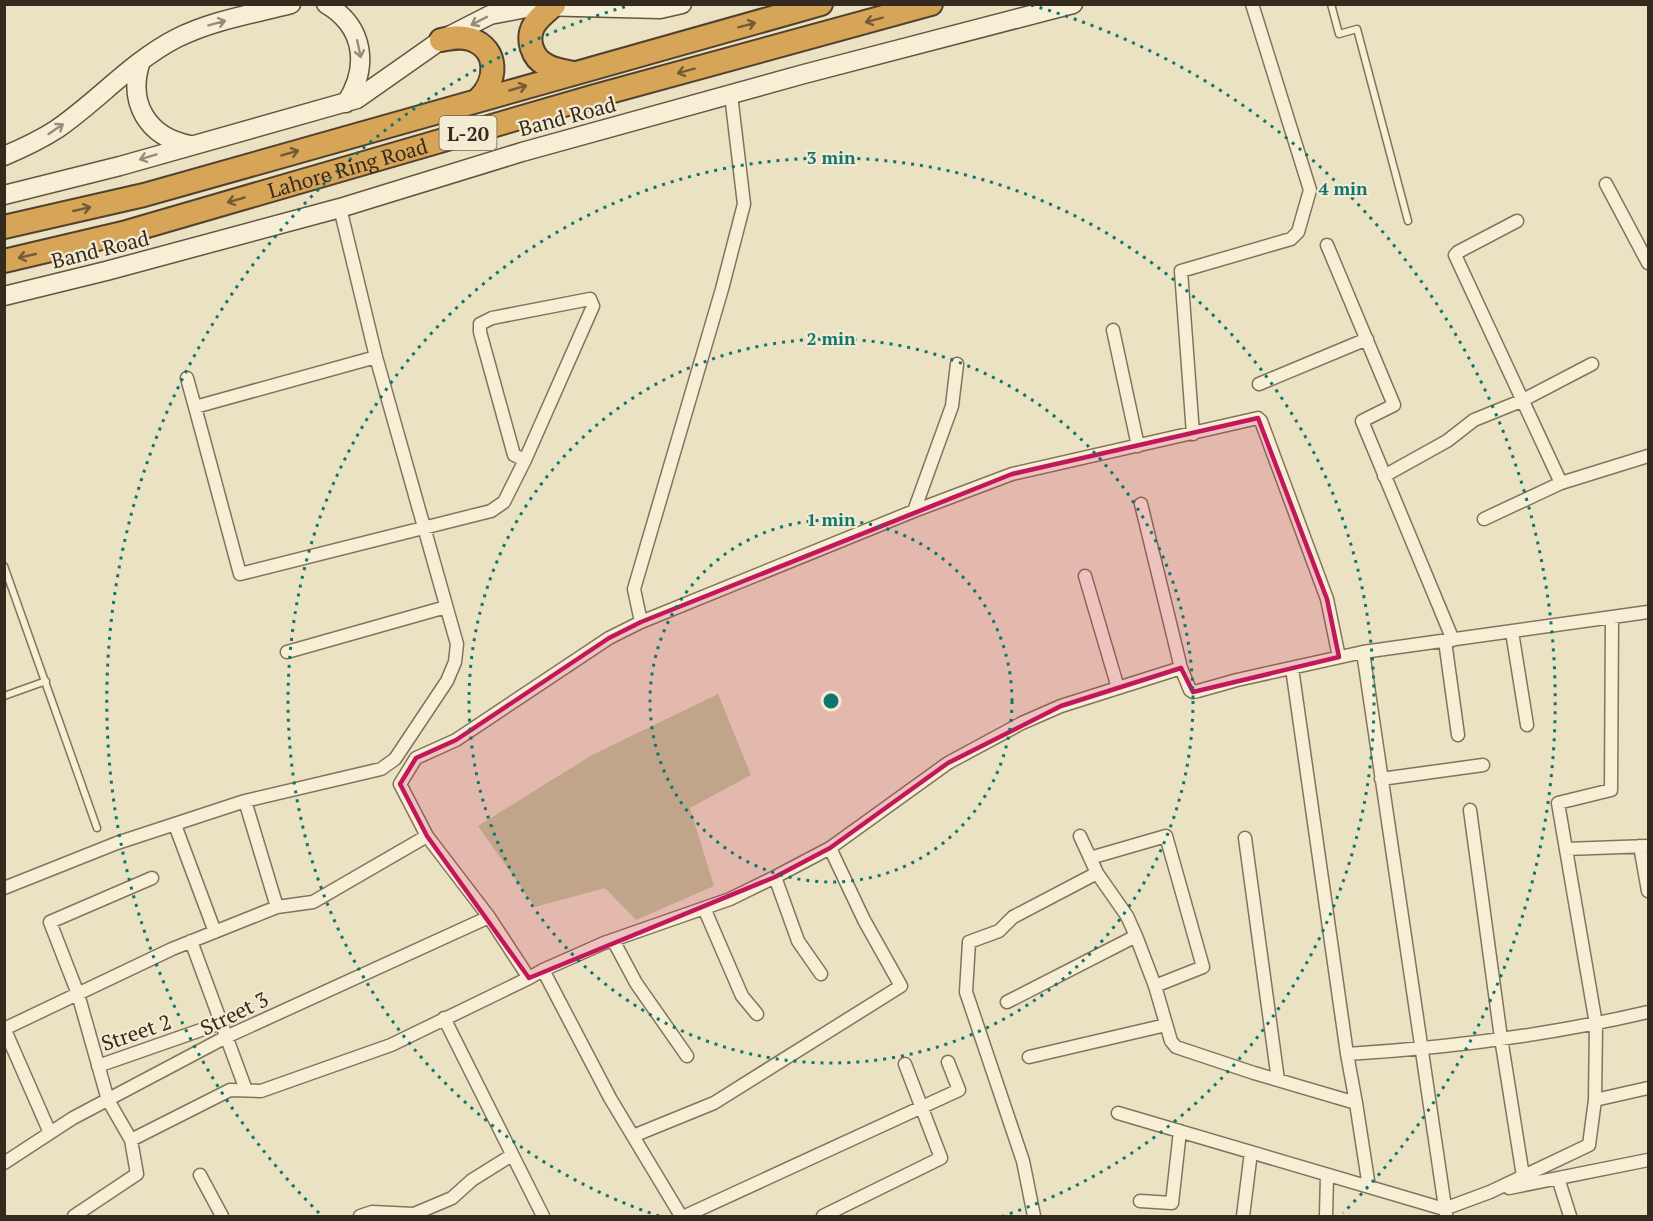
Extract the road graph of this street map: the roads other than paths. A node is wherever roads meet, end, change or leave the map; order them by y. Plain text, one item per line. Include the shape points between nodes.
1 (291, 4) edge
2 (326, 4) edge
3 (682, 4) edge
4 (821, 4) edge
5 (931, 4) edge
6 (1073, 4) edge
7 (1252, 4) edge
8 (1331, 4) edge
9 (554, 5) edge
10 (441, 40) junction
11 (141, 61) junction
12 (573, 73) junction
13 (731, 95) junction
14 (478, 100) junction
15 (346, 103) junction
16 (190, 145) junction
17 (4, 156) edge
18 (1606, 184) dead end
19 (4, 195) edge
20 (340, 208) junction
21 (1408, 221) dead end
22 (1517, 221) dead end
23 (4, 227) edge
24 (1327, 245) dead end
25 (4, 261) edge
26 (1648, 263) edge
27 (4, 296) edge
28 (1113, 330) dead end
29 (1367, 339) junction
30 (376, 357) junction
31 (957, 364) dead end
32 (1592, 364) dead end
33 (187, 378) dead end
34 (1259, 384) dead end
35 (1521, 401) junction
36 (195, 407) junction
37 (1193, 434) junction
38 (1138, 446) junction
39 (1648, 456) edge
40 (525, 460) junction
41 (1384, 476) junction
42 (1562, 483) junction
43 (1141, 504) dead end
44 (914, 511) junction
45 (1484, 519) dead end
46 (424, 529) junction
47 (4, 567) edge
48 (1085, 576) dead end
49 (446, 607) junction
50 (1648, 612) edge
51 (1612, 618) junction
52 (641, 622) junction
53 (1512, 632) junction
54 (1449, 640) junction
55 (287, 652) dead end
56 (1363, 652) junction
57 (1339, 657) junction
58 (1181, 668) junction
59 (1292, 668) junction
60 (46, 681) junction
61 (1118, 688) junction
62 (4, 696) edge
63 (1527, 725) dead end
64 (1458, 735) dead end
65 (1483, 765) dead end
66 (1381, 779) junction
67 (245, 801) junction
68 (1470, 810) dead end
69 (175, 825) junction
70 (97, 828) dead end
71 (427, 836) junction
72 (1080, 836) dead end
73 (1245, 838) dead end
74 (1644, 846) edge
75 (830, 848) junction
76 (1566, 849) junction
77 (1090, 858) junction
78 (1097, 873) junction
79 (775, 877) junction
80 (152, 878) dead end
81 (4, 888) edge
82 (1648, 891) edge
83 (277, 907) junction
84 (704, 908) junction
85 (489, 916) junction
86 (214, 932) junction
87 (1136, 936) junction
88 (613, 940) junction
89 (191, 941) junction
90 (543, 970) junction
91 (821, 974) dead end
92 (529, 978) junction
93 (1155, 986) junction
94 (78, 994) junction
95 (1007, 1002) dead end
96 (1648, 1012) edge
97 (757, 1014) dead end
98 (444, 1018) junction
99 (221, 1023) junction
100 (1166, 1024) junction
101 (1596, 1024) junction
102 (5, 1029) edge
103 (226, 1037) junction
104 (1501, 1038) junction
105 (1421, 1050) junction
106 (1347, 1054) junction
107 (687, 1056) dead end
108 (1029, 1057) dead end
109 (948, 1062) dead end
110 (904, 1064) dead end
111 (98, 1066) junction
112 (1278, 1080) junction
113 (1648, 1088) edge
114 (246, 1090) junction
115 (108, 1100) junction
116 (1595, 1100) junction
117 (1356, 1103) junction
118 (921, 1107) junction
119 (1118, 1113) dead end
120 (1180, 1131) junction
121 (50, 1133) junction
122 (633, 1137) junction
123 (131, 1140) junction
124 (1251, 1152) junction
125 (512, 1155) junction
126 (1648, 1160) edge
127 (4, 1162) edge
128 (200, 1175) dead end
129 (1327, 1175) junction
130 (1523, 1176) junction
131 (1558, 1178) junction
132 (1369, 1187) junction
133 (1490, 1192) junction
134 (1140, 1201) dead end
135 (1445, 1213) edge
136 (74, 1216) edge
137 (222, 1216) edge
138 (360, 1216) edge
139 (543, 1216) edge
140 (683, 1216) edge
141 (823, 1216) edge
142 (1034, 1216) edge
143 (1243, 1216) edge
144 (1326, 1216) edge
145 (1570, 1216) edge

11 -> 1 main road via 205,26
2 -> 15 main road via 341,15 358,42 360,74
3 - 9 main road via 660,9
12 -> 4 highway, Lahore Ring Road / L-20
5 -> 25 highway, Lahore Ring Road / L-20 via 595,96 123,233
6 - 13 main road, Band Road
7 - 37 street via 1310,189 1298,232 1291,239 1181,271
8 - 21 lane via 1339,34 1357,29
9 -> 10 main road via 490,15
9 - 12 highway via 534,25 531,46 540,62
10 - 14 highway via 471,39 489,56 492,80
10 - 15 main road via 369,92
11 - 16 main road via 137,98 147,121 166,137
17 -> 11 main road via 58,128
14 -> 12 highway, Lahore Ring Road / L-20
13 - 20 main road, Band Road via 522,152
13 - 52 street via 744,204 634,589
23 -> 14 highway, Lahore Ring Road / L-20 via 144,195
15 - 16 main road
16 -> 19 main road
18 - 26 street
20 - 27 main road, Band Road
20 - 30 street
22 - 35 street via 1455,255
24 - 29 street
28 - 38 street
29 - 34 street
29 - 41 street via 1394,405 1362,422
30 - 36 street
30 - 46 street
31 - 44 street via 952,406
32 - 35 street
33 - 36 street
35 - 41 street via 1474,420 1447,441
35 - 42 street
36 - 46 street via 240,574
37 - 38 street
37 - 57 street via 1258,418 1261,421 1327,598
38 - 44 street via 1012,474
39 - 42 street
40 - 40 street via 514,455 480,324 492,318 590,300 593,306
40 - 46 street via 499,508
41 - 54 street
42 - 45 street
43 - 58 street
44 - 52 street
46 - 49 street
47 - 60 lane
48 - 61 street
49 - 55 street
49 - 67 street via 457,644 455,662 447,681 395,759 366,774
50 - 51 street
51 - 53 street
51 - 76 street via 1611,790 1558,802
52 - 71 street via 609,638 456,740 416,758 400,784
53 - 54 street
53 - 63 street
54 - 56 street
54 - 64 street
56 - 57 street
56 - 66 street
57 - 59 street
58 - 59 street via 1193,692
58 - 61 street
59 - 106 street
60 - 62 lane
60 - 70 lane
61 - 75 street via 1022,723 948,763
65 - 66 street
66 - 105 street
67 - 69 street
67 - 83 street
68 - 104 street
69 - 81 street via 117,843
69 - 86 street
71 - 83 street via 314,903
71 - 85 street
72 - 77 street
73 - 112 street
74 - 76 street
74 - 82 street
75 - 79 street
75 - 122 street via 901,986 714,1103
76 - 101 street
77 - 78 street
77 - 93 street via 1166,836 1203,967
78 - 87 street
78 - 142 street via 1013,917 999,931 969,942 966,992 1023,1161
79 - 84 street
79 - 91 street via 798,941
80 - 94 street via 50,922
83 - 86 street
84 - 88 street
84 - 97 street via 742,996
85 - 92 street
85 - 103 street, Street 3
86 - 89 street
87 - 93 street
87 - 95 street
88 - 90 street
88 - 107 street via 636,983
89 - 94 street
89 - 99 street
90 - 92 street
90 - 122 street
92 - 98 street
93 - 100 street
94 - 102 street
94 - 111 street
96 - 101 street
98 - 114 street via 391,1045 261,1091
98 - 125 street
99 - 103 street
99 - 111 street, Street 2
100 - 108 street
100 - 112 street via 1176,1047
101 - 104 street
101 - 116 street
102 - 121 street
103 - 114 street
103 - 115 street, Street 3
104 - 105 street
104 - 130 street
105 - 106 street
105 - 135 street
106 - 117 street
109 - 118 street via 959,1090
110 - 118 street
111 - 115 street
112 - 117 street
113 - 116 street
114 - 123 street via 230,1090
115 - 121 street, Street 3
115 - 123 street
116 - 130 street via 1589,1145
117 - 132 street
118 - 140 street
118 - 141 street via 941,1158
119 - 120 street
120 - 124 street
120 - 134 street via 1172,1203
121 - 127 street, Street 3
122 - 140 street
123 - 136 street via 137,1174
124 - 129 street
124 - 143 street
125 - 138 street via 452,1198 414,1214 372,1212
125 - 139 street
126 - 131 street
128 - 137 street
129 - 132 street
129 - 144 street
130 - 133 street
131 - 133 street
131 - 145 street
132 - 135 street
133 - 135 street

